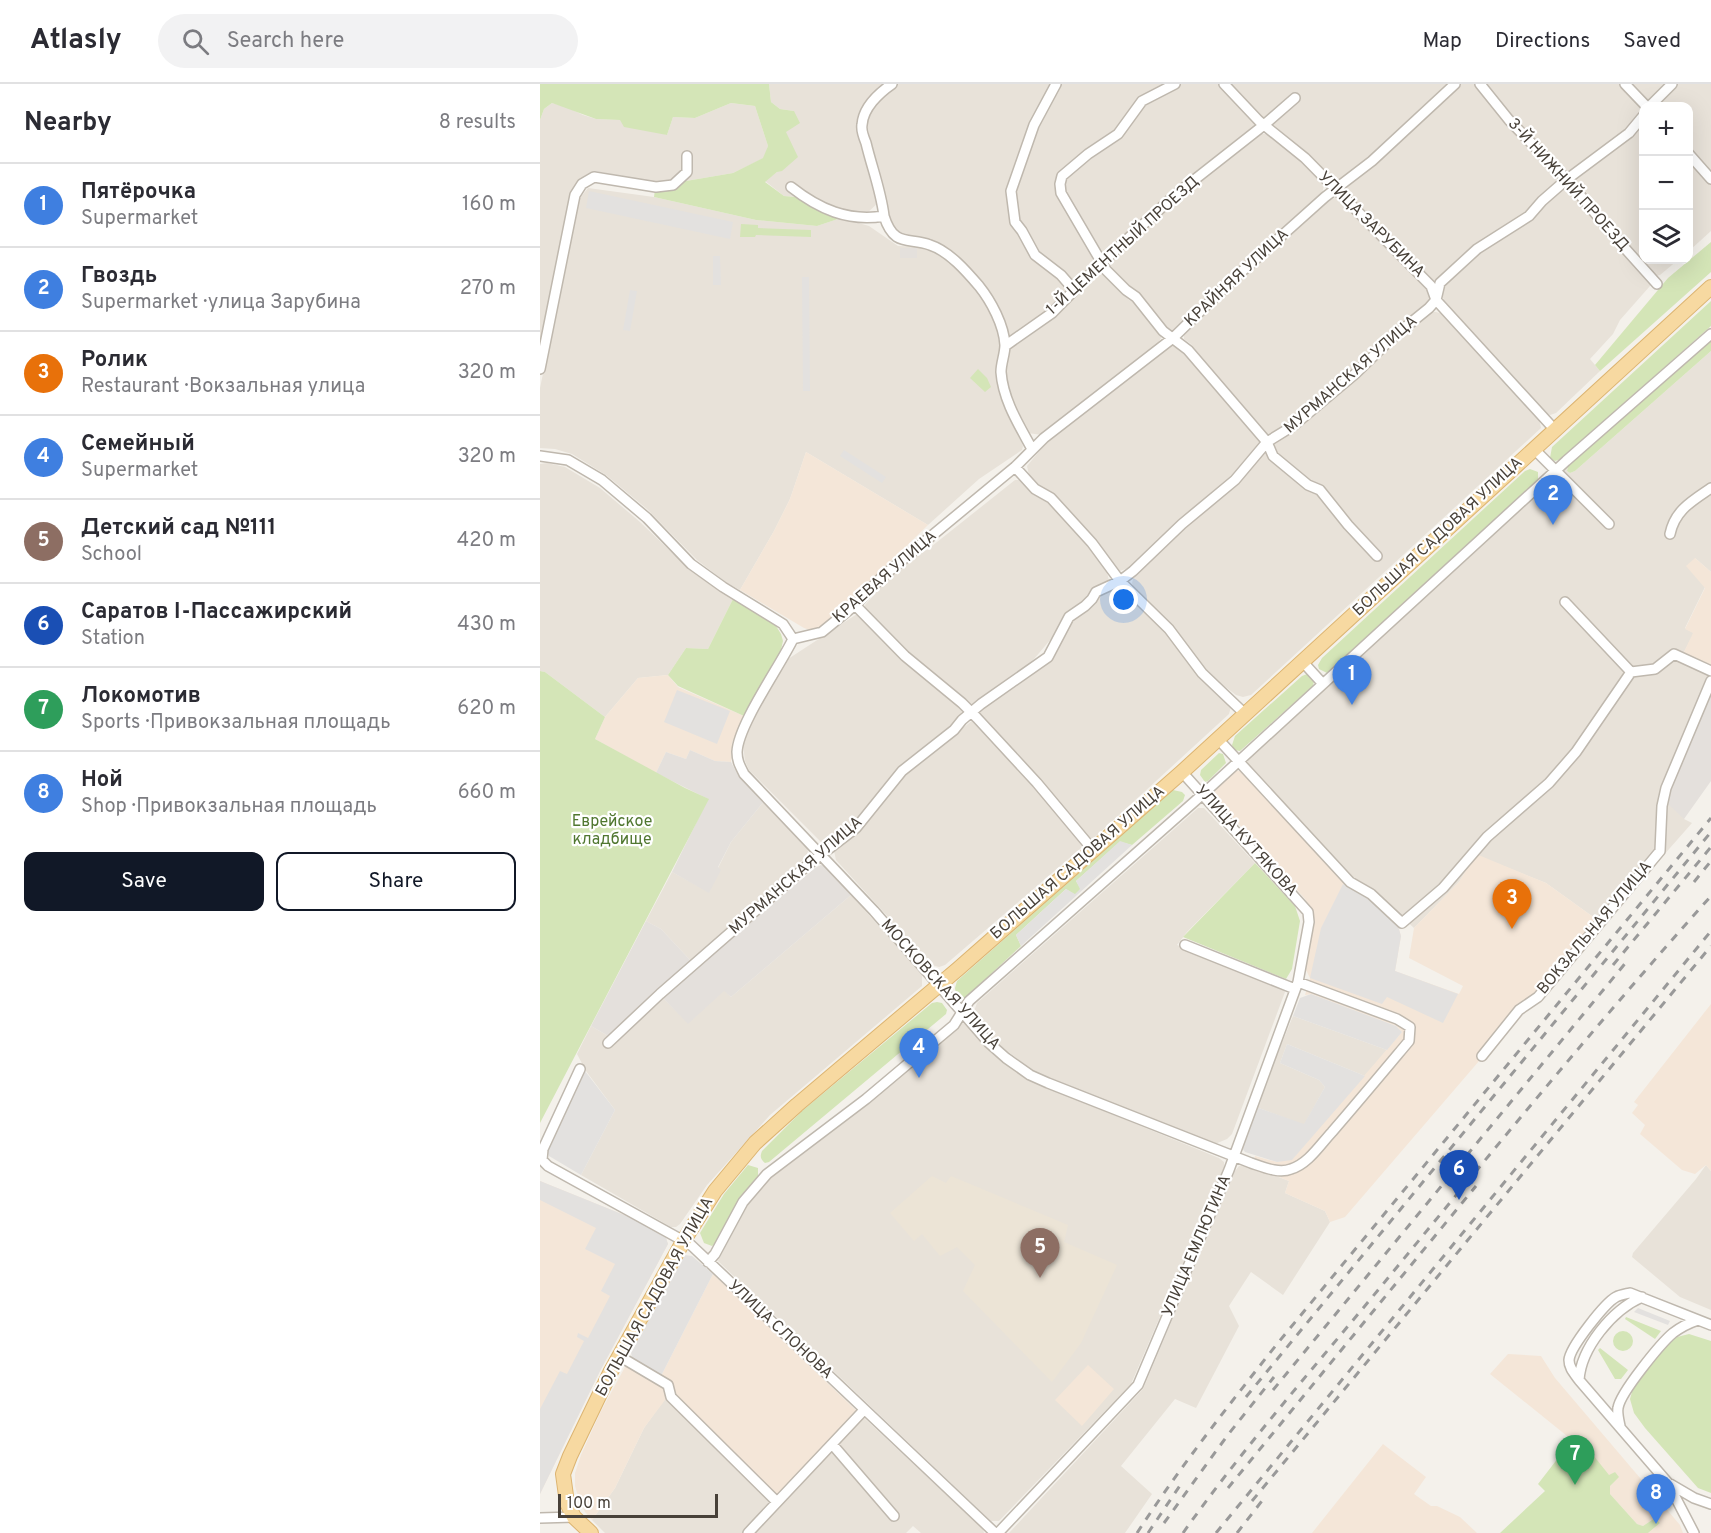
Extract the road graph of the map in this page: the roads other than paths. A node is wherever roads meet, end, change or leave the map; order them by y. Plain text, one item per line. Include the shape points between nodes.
1 (892, 84) edge
2 (1056, 84) edge
3 (1175, 84) edge
4 (1224, 84) edge
5 (1455, 84) edge
6 (1480, 84) edge
7 (1625, 84) edge
8 (1672, 84) edge
9 (1295, 98) dead end
10 (1644, 102) edge
11 (1652, 102) edge
12 (1639, 121) edge
13 (1264, 125) junction
14 (687, 156) dead end
15 (1692, 156) edge
16 (1711, 179) edge
17 (1566, 180) junction
18 (791, 187) dead end
19 (1334, 189) junction
20 (884, 216) junction
21 (1102, 263) junction
22 (1657, 284) dead end
23 (1711, 287) edge
24 (1074, 290) junction
25 (1436, 300) junction
26 (1711, 334) edge
27 (1173, 338) junction
28 (1005, 346) junction
29 (540, 369) edge
30 (1554, 430) junction
31 (1267, 442) junction
32 (1032, 448) junction
33 (1534, 449) junction
34 (540, 456) edge
35 (1015, 467) junction
36 (1556, 470) junction
37 (1711, 488) edge
38 (1609, 524) dead end
39 (1670, 534) dead end
40 (1377, 556) dead end
41 (1120, 581) junction
42 (1565, 602) dead end
43 (855, 605) junction
44 (793, 639) junction
45 (1302, 661) junction
46 (1711, 671) edge
47 (1631, 672) junction
48 (1711, 681) edge
49 (1323, 684) junction
50 (971, 713) junction
51 (1245, 714) junction
52 (1218, 739) junction
53 (1238, 761) junction
54 (1182, 772) junction
55 (1203, 794) junction
56 (1093, 850) junction
57 (821, 853) junction
58 (1308, 912) joint
59 (1185, 945) dead end
60 (940, 984) junction
61 (1297, 986) junction
62 (962, 1013) junction
63 (608, 1043) dead end
64 (1482, 1056) dead end
65 (580, 1069) dead end
66 (1233, 1156) junction
67 (684, 1240) junction
68 (708, 1262) junction
69 (1642, 1297) junction
70 (1698, 1320) junction
71 (1711, 1325) edge
72 (619, 1356) junction
73 (1579, 1380) junction
74 (864, 1410) junction
75 (1620, 1426) junction
76 (832, 1444) junction
77 (1668, 1483) junction
78 (777, 1502) junction
79 (1711, 1504) edge
80 (894, 1516) dead end
81 (574, 1517) junction
82 (540, 1518) edge
83 (591, 1533) edge
84 (748, 1533) edge
85 (997, 1533) edge
86 (1694, 1533) edge

1 - 20 street via 868,107 862,125
2 - 24 street via 1034,125 1011,191 1015,222 1035,255
3 - 21 street via 1142,101 1118,134 1062,176 1062,193
4 - 13 street, УЛИЦА ЗАРУБИНА
5 - 19 street, КРАЙНЯЯ УЛИЦА via 1372,161
6 - 17 street, 3-Й НИЖНИЙ ПРОЕЗД
7 - 10 street
8 - 11 street
9 - 13 street, 1-Й ЦЕМЕНТНЫЙ ПРОЕЗД
12 - 17 street, МУРМАНСКАЯ УЛИЦА via 1629,133
13 - 19 street, УЛИЦА ЗАРУБИНА via 1305,158
13 - 21 street, 1-Й ЦЕМЕНТНЫЙ ПРОЕЗД via 1175,195
14 - 29 street via 687,172 673,185 656,187 594,177 582,184 575,198
15 - 16 street
17 - 22 street, 3-Й НИЖНИЙ ПРОЕЗД
17 - 25 street, МУРМАНСКАЯ УЛИЦА via 1529,216 1477,249 1440,283
18 - 20 street via 813,203 836,212 861,219
19 - 25 street, УЛИЦА ЗАРУБИНА via 1431,286
19 - 27 street, КРАЙНЯЯ УЛИЦА
20 - 28 street via 898,238 930,244 948,255 979,287 1001,328
21 - 24 street, 1-Й ЦЕМЕНТНЫЙ ПРОЕЗД
21 - 27 street
23 - 30 main road, БОЛЬШАЯ САДОВАЯ УЛИЦА
24 - 28 street, 1-Й ЦЕМЕНТНЫЙ ПРОЕЗД via 1052,314
25 - 30 street, УЛИЦА ЗАРУБИНА
25 - 31 street, МУРМАНСКАЯ УЛИЦА via 1355,374 1293,426
26 - 36 street
27 - 31 street via 1188,350
27 - 32 street, КРАЙНЯЯ УЛИЦА
28 - 32 street via 1001,372 1010,409
30 - 33 main road, БОЛЬШАЯ САДОВАЯ УЛИЦА
31 - 40 street via 1273,456 1320,490
31 - 41 street, МУРМАНСКАЯ УЛИЦА via 1235,480
32 - 35 street, КРАЙНЯЯ УЛИЦА
33 - 36 street
33 - 45 main road, БОЛЬШАЯ САДОВАЯ УЛИЦА
34 - 44 street via 568,460 602,480 691,564 783,624
35 - 41 street via 1035,489 1051,498
35 - 43 street, КРАЕВАЯ УЛИЦА via 883,576
36 - 38 street
36 - 49 street
37 - 39 street via 1685,507 1673,521
41 - 50 street, МУРМАНСКАЯ УЛИЦА via 1096,591 1085,606 1069,617 1048,657
41 - 51 street via 1169,629 1202,673
42 - 47 street
43 - 44 street, КРАЕВАЯ УЛИЦА via 822,632
43 - 50 street via 905,656
44 - 57 street, МОСКОВСКАЯ УЛИЦА via 747,720 738,744 738,763 744,774
45 - 49 street
45 - 51 main road, БОЛЬШАЯ САДОВАЯ УЛИЦА
46 - 47 street via 1674,654 1655,669
47 - 53 street via 1576,752 1549,783 1487,837 1443,888 1402,923 1371,894 1350,882
48 - 64 street, ВОКЗАЛЬНАЯ УЛИЦА via 1666,788 1660,851 1538,997 1519,1011
49 - 53 street
50 - 56 street
50 - 57 street, МУРМАНСКАЯ УЛИЦА via 902,771 856,828
51 - 52 main road, БОЛЬШАЯ САДОВАЯ УЛИЦА
52 - 53 street
52 - 54 main road, БОЛЬШАЯ САДОВАЯ УЛИЦА
53 - 55 street
54 - 55 street, УЛИЦА КУТЯКОВА
54 - 56 main road, БОЛЬШАЯ САДОВАЯ УЛИЦА
55 - 58 street, УЛИЦА КУТЯКОВА
55 - 62 street via 969,1001
56 - 60 main road, БОЛЬШАЯ САДОВАЯ УЛИЦА
57 - 60 street, МОСКОВСКАЯ УЛИЦА
57 - 63 street, МУРМАНСКАЯ УЛИЦА
58 - 61 street, УЛИЦА ЕМЛЮТИНА via 1310,922
59 - 61 street
60 - 62 street, МОСКОВСКАЯ УЛИЦА
60 - 67 main road, БОЛЬШАЯ САДОВАЯ УЛИЦА via 756,1143 715,1191
61 - 66 street, УЛИЦА ЕМЛЮТИНА
61 - 66 street, МОСКОВСКАЯ УЛИЦА via 1397,1019 1410,1027 1409,1041 1300,1165 1276,1170
62 - 66 street, МОСКОВСКАЯ УЛИЦА via 989,1043 1030,1075
62 - 68 street via 954,1025 866,1099 767,1174 743,1202
65 - 67 street, УЛИЦА СЛОНОВА via 543,1149 542,1160
66 - 85 street, УЛИЦА ЕМЛЮТИНА via 1138,1385
67 - 68 street, УЛИЦА СЛОНОВА
67 - 72 main road, БОЛЬШАЯ САДОВАЯ УЛИЦА
68 - 74 street, УЛИЦА СЛОНОВА
69 - 70 street
69 - 73 street via 1621,1309 1598,1336 1584,1355
69 - 73 street via 1630,1293 1617,1297 1573,1347 1570,1367
70 - 71 street
70 - 75 street via 1671,1334 1647,1361 1618,1407
72 - 78 street via 668,1385 671,1397
72 - 81 main road, БОЛЬШАЯ САДОВАЯ УЛИЦА via 563,1474 567,1503
73 - 75 street
74 - 76 street
74 - 85 street, УЛИЦА СЛОНОВА
75 - 77 street
76 - 78 street
76 - 80 street
77 - 79 street
77 - 86 street
78 - 84 street
81 - 82 street
81 - 83 main road

